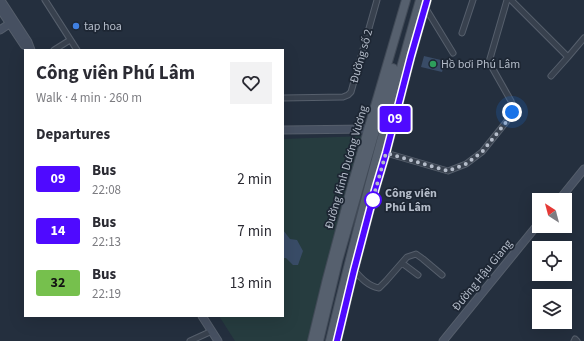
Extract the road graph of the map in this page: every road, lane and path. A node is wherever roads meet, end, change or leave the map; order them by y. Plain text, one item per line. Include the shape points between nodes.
1 (44, 0) edge
2 (377, 0) edge
3 (406, 0) edge
4 (473, 0) edge
5 (507, 0) edge
6 (511, 0) edge
7 (0, 1) edge
8 (421, 2) edge
9 (0, 8) edge
10 (5, 16) edge
11 (12, 22) junction
12 (0, 30) edge
13 (462, 33) dead end
14 (584, 38) edge
15 (70, 40) junction
16 (30, 49) edge
17 (56, 49) edge
18 (76, 49) edge
19 (453, 53) dead end
20 (568, 57) junction
21 (551, 76) dead end
22 (284, 98) edge
23 (372, 129) junction
24 (284, 130) edge
25 (386, 153) junction
26 (584, 169) edge
27 (360, 171) junction
28 (584, 174) edge
29 (376, 175) junction
30 (573, 184) junction
31 (565, 193) edge
32 (532, 232) edge
33 (402, 263) junction
34 (354, 270) junction
35 (418, 275) dead end
36 (442, 275) dead end
37 (203, 317) edge
38 (212, 331) junction
39 (190, 341) edge
40 (218, 341) edge
41 (312, 341) edge
42 (319, 341) edge
43 (330, 341) edge
44 (337, 341) edge
45 (443, 341) edge
46 (574, 341) edge
47 (577, 341) edge

1 - 15 street
2 - 22 street, Đường số 2 via 351,92 343,97
3 - 23 main road, Đường Kinh Dương Vương
4 - 13 street
5 - 25 street via 489,62 511,101 511,116 482,152 466,164 448,171
6 - 20 street
7 - 10 main road
8 - 19 street
8 - 23 main road, Đường Kinh Dương Vương
8 - 25 main road via 411,56
8 - 29 main road
9 - 10 main road
10 - 11 main road
11 - 12 main road
11 - 16 main road via 24,45
14 - 20 street
15 - 17 street
15 - 18 street
20 - 21 street
23 - 24 main road
23 - 27 main road, Đường Kinh Dương Vương
25 - 29 main road
26 - 30 main road
27 - 29 main road
27 - 41 main road, Đường Kinh Dương Vương via 327,279
27 - 42 main road, Đường Kinh Dương Vương
28 - 30 main road
29 - 34 main road
29 - 43 main road via 368,188
30 - 31 main road
32 - 45 main road, Đường Hậu Giang
33 - 34 street via 379,288 372,287
33 - 35 street
33 - 36 street via 416,254
34 - 44 main road
37 - 38 main road
38 - 39 street
38 - 40 main road
46 - 47 street

